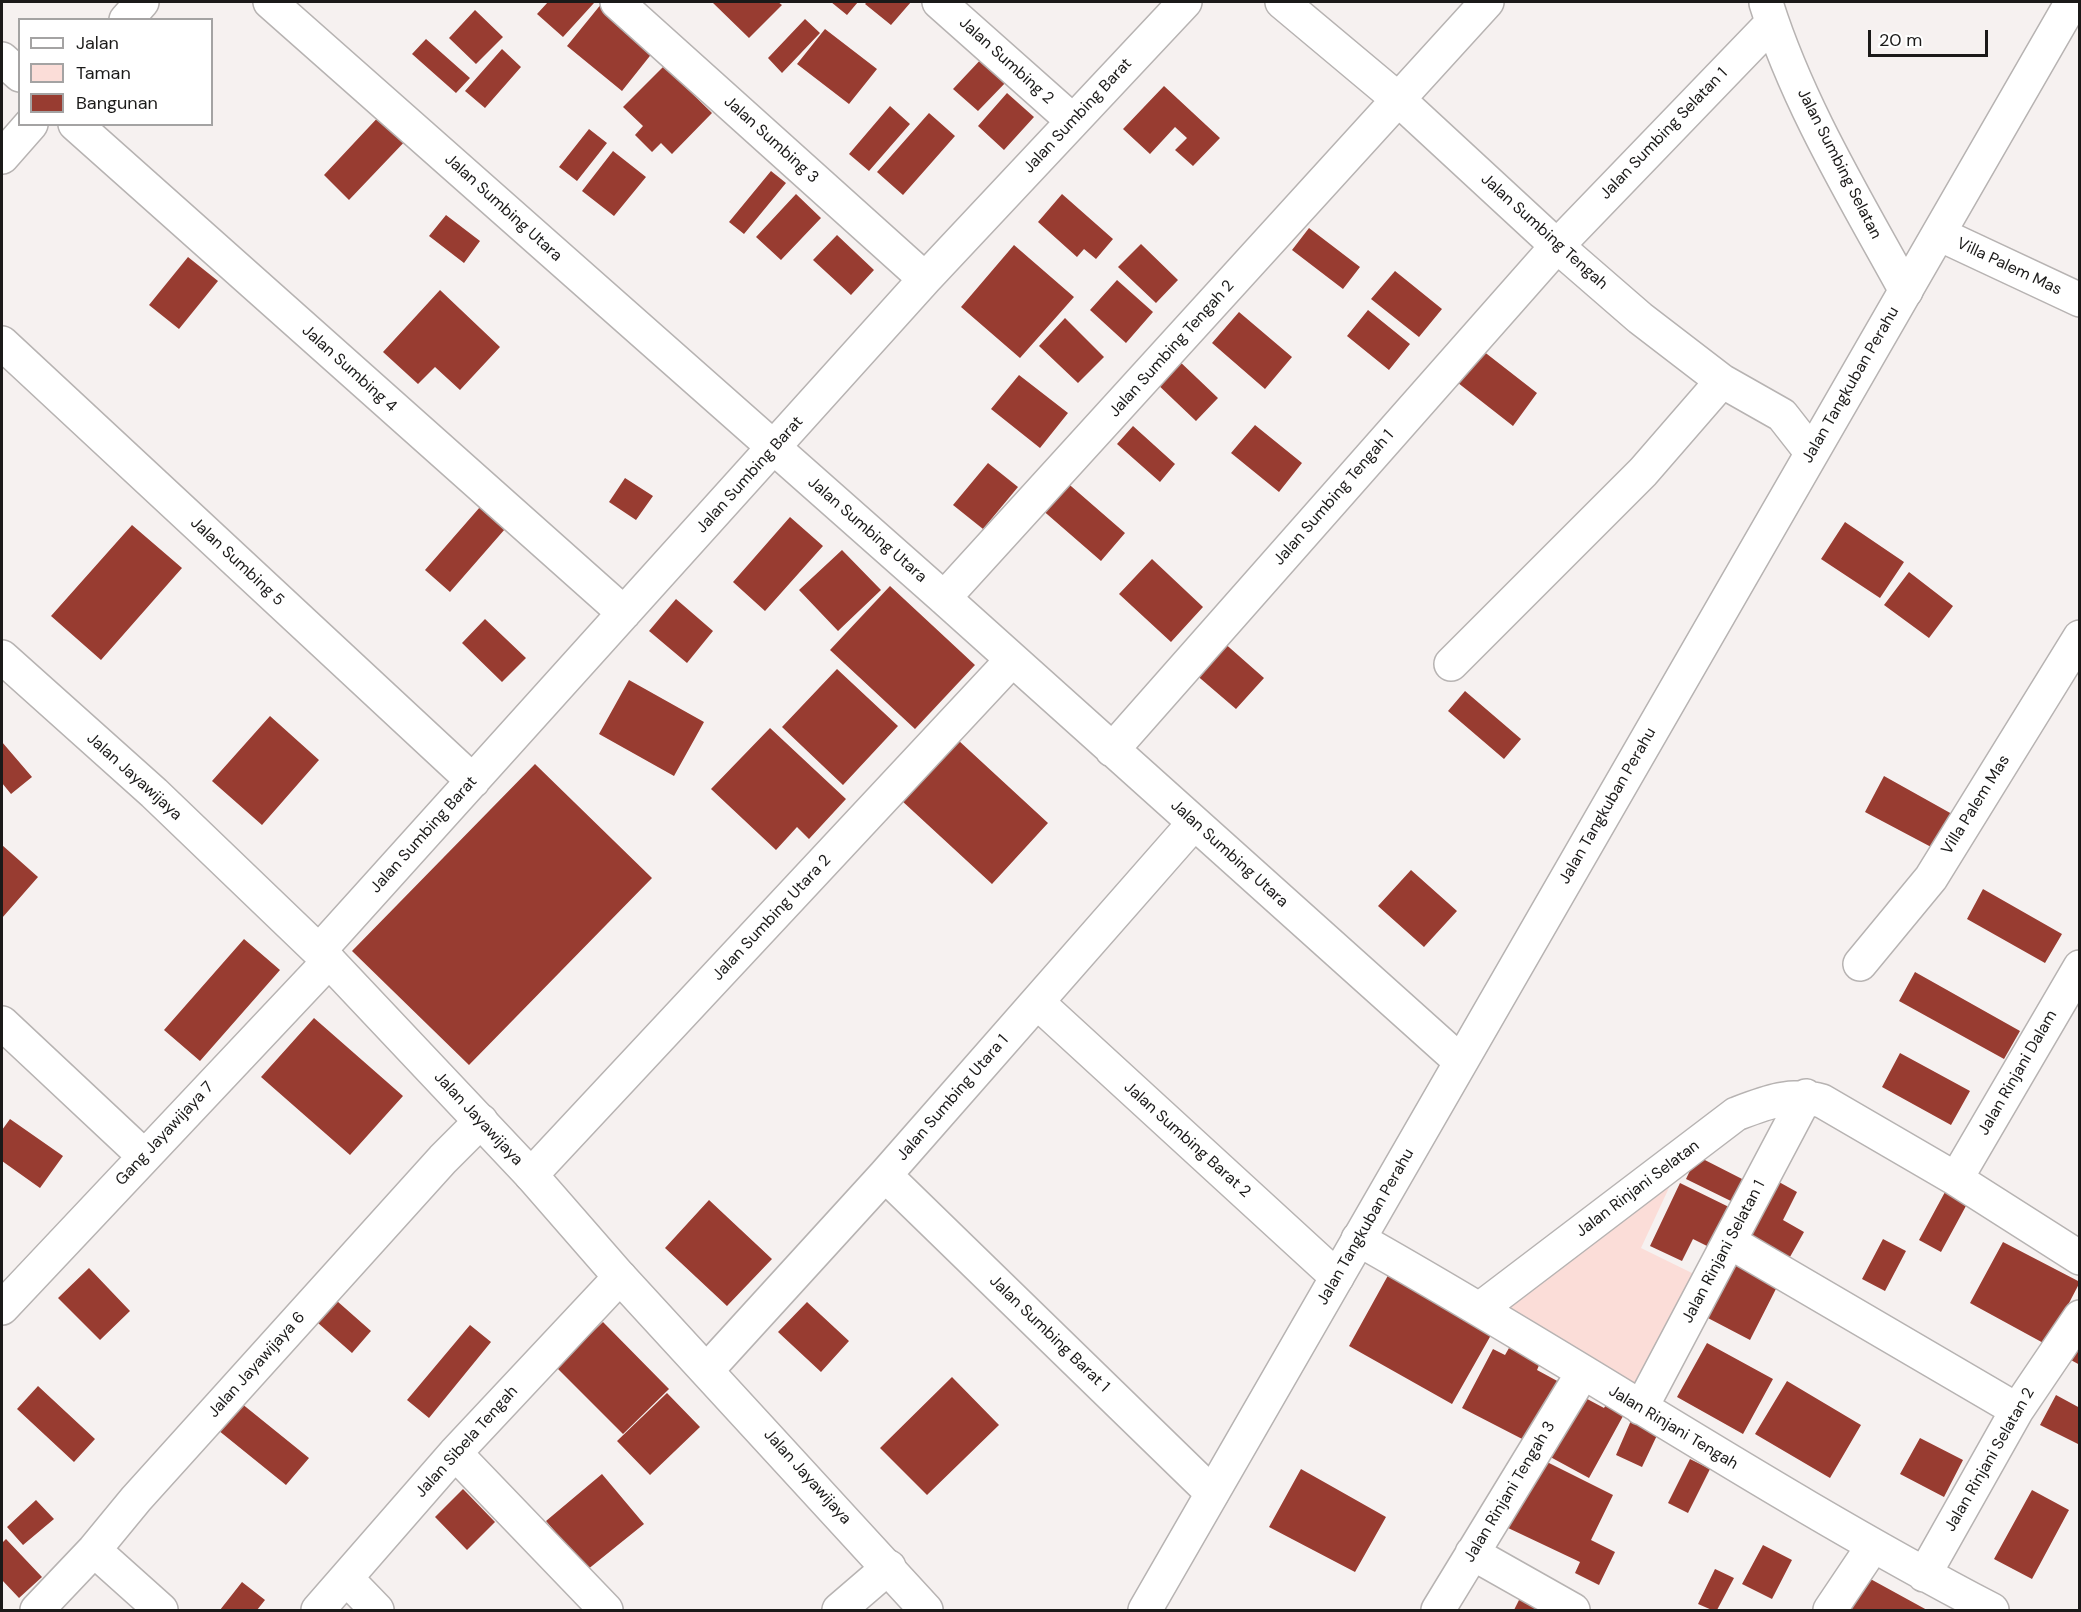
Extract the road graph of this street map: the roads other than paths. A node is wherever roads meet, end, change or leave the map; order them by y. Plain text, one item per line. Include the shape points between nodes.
1 (142, 2) edge
2 (270, 2) edge
3 (617, 2) edge
4 (939, 2) edge
5 (1185, 2) edge
6 (1282, 2) edge
7 (1487, 2) edge
8 (2072, 2) edge
9 (1769, 12) edge
10 (128, 18) edge
11 (2, 59) edge
12 (18, 73) edge
13 (1399, 100) junction
14 (1073, 121) junction
15 (29, 126) edge
16 (77, 126) edge
17 (2, 157) edge
18 (1939, 234) junction
19 (1557, 246) junction
20 (925, 279) junction
21 (1906, 291) junction
22 (2079, 300) edge
23 (2, 343) edge
24 (1722, 381) junction
25 (774, 448) junction
26 (1811, 452) junction
27 (944, 598) junction
28 (624, 613) junction
29 (2079, 637) edge
30 (2, 657) edge
31 (1012, 660) junction
32 (1451, 664) dead end
33 (1112, 750) junction
34 (473, 781) junction
35 (1194, 824) junction
36 (324, 956) junction
37 (1860, 964) dead end
38 (2079, 967) edge
39 (1037, 1002) junction
40 (2, 1023) edge
41 (1460, 1061) junction
42 (1806, 1096) junction
43 (481, 1121) junction
44 (144, 1156) junction
45 (531, 1175) junction
46 (885, 1175) junction
47 (1956, 1179) junction
48 (1358, 1239) junction
49 (1730, 1242) junction
50 (2079, 1258) edge
51 (620, 1277) junction
52 (1337, 1277) junction
53 (2, 1308) edge
54 (1481, 1308) junction
55 (2079, 1317) edge
56 (708, 1369) junction
57 (1582, 1374) junction
58 (1641, 1408) junction
59 (2017, 1410) junction
60 (455, 1453) junction
61 (1212, 1493) junction
62 (1873, 1546) junction
63 (94, 1550) junction
64 (1472, 1553) junction
65 (889, 1567) junction
66 (1924, 1575) junction
67 (346, 1578) junction
68 (1145, 1610) edge
69 (37, 1611) edge
70 (161, 1611) edge
71 (318, 1611) edge
72 (377, 1611) edge
73 (606, 1611) edge
74 (839, 1611) edge
75 (926, 1611) edge
76 (1438, 1611) edge
77 (1573, 1611) edge
78 (1830, 1611) edge
79 (1992, 1611) edge

1 - 10 street
2 - 25 street, Jalan Sumbing Utara
3 - 20 street, Jalan Sumbing 3
4 - 14 street, Jalan Sumbing 2
5 - 14 street, Jalan Sumbing Barat
6 - 13 street, Jalan Sumbing Tengah
7 - 13 street, Jalan Sumbing Tengah 2
8 - 18 street, Jalan Tangkuban Perahu
9 - 19 street, Jalan Sumbing Selatan 1
9 - 21 street, Jalan Sumbing Selatan via 1824,141
11 - 12 street
13 - 19 street, Jalan Sumbing Tengah
13 - 27 street, Jalan Sumbing Tengah 2
14 - 20 street, Jalan Sumbing Barat
15 - 17 street
16 - 28 street, Jalan Sumbing 4
18 - 21 street, Jalan Tangkuban Perahu
18 - 22 street, Villa Palem Mas
19 - 24 street, Jalan Sumbing Tengah via 1640,318
19 - 33 street, Jalan Sumbing Tengah 1
20 - 25 street, Jalan Sumbing Barat
21 - 26 street, Jalan Tangkuban Perahu
23 - 34 street, Jalan Sumbing 5
24 - 26 street, Jalan Sumbing Tengah via 1782,415
24 - 32 street via 1643,472
25 - 27 street, Jalan Sumbing Utara
25 - 28 street, Jalan Sumbing Barat
26 - 41 street, Jalan Tangkuban Perahu
27 - 31 street, Jalan Sumbing Utara
28 - 34 street, Jalan Sumbing Barat
29 - 37 street, Villa Palem Mas via 1931,878
30 - 36 street, Jalan Jayawijaya via 154,793
31 - 33 street, Jalan Sumbing Utara
31 - 45 street, Jalan Sumbing Utara 2
33 - 35 street, Jalan Sumbing Utara
34 - 36 street, Jalan Sumbing Barat
35 - 39 street, Jalan Sumbing Utara 1
35 - 41 street, Jalan Sumbing Utara
36 - 43 street, Jalan Jayawijaya
36 - 44 street, Gang Jayawijaya 7
38 - 47 street, Jalan Rinjani Dalam
39 - 46 street, Jalan Sumbing Utara 1
39 - 52 street, Jalan Sumbing Barat 2
40 - 44 street
41 - 48 street, Jalan Tangkuban Perahu
42 - 47 street via 1822,1101
42 - 49 street, Jalan Rinjani Selatan 1
42 - 54 street, Jalan Rinjani Selatan via 1771,1101 1736,1114
43 - 45 street, Jalan Jayawijaya
43 - 63 street, Jalan Jayawijaya 6 via 144,1490
44 - 53 street, Gang Jayawijaya 7
45 - 51 street, Jalan Jayawijaya
46 - 56 street, Jalan Sumbing Utara 1
46 - 61 street, Jalan Sumbing Barat 1
47 - 50 street
48 - 52 street, Jalan Tangkuban Perahu
48 - 54 street, Jalan Rinjani Tengah
49 - 58 street, Jalan Rinjani Selatan 1
49 - 59 street
51 - 56 street, Jalan Jayawijaya
51 - 60 street, Jalan Sibela Tengah
52 - 61 street, Jalan Tangkuban Perahu
54 - 57 street, Jalan Rinjani Tengah
55 - 59 street, Jalan Rinjani Selatan 2
56 - 65 street, Jalan Jayawijaya
57 - 58 street, Jalan Rinjani Tengah
57 - 64 street, Jalan Rinjani Tengah 3
58 - 62 street, Jalan Rinjani Tengah
59 - 66 street, Jalan Rinjani Selatan 2
60 - 67 street, Jalan Sibela Tengah
60 - 73 street
61 - 68 street, Jalan Tangkuban Perahu
62 - 66 street, Jalan Rinjani Tengah
62 - 78 street
63 - 69 street, Jalan Jayawijaya 6
63 - 70 street
64 - 76 street, Jalan Rinjani Tengah 3
64 - 77 street
65 - 74 street
65 - 75 street, Jalan Jayawijaya
66 - 79 street, Jalan Rinjani Tengah
67 - 71 street, Jalan Sibela Tengah
67 - 72 street

